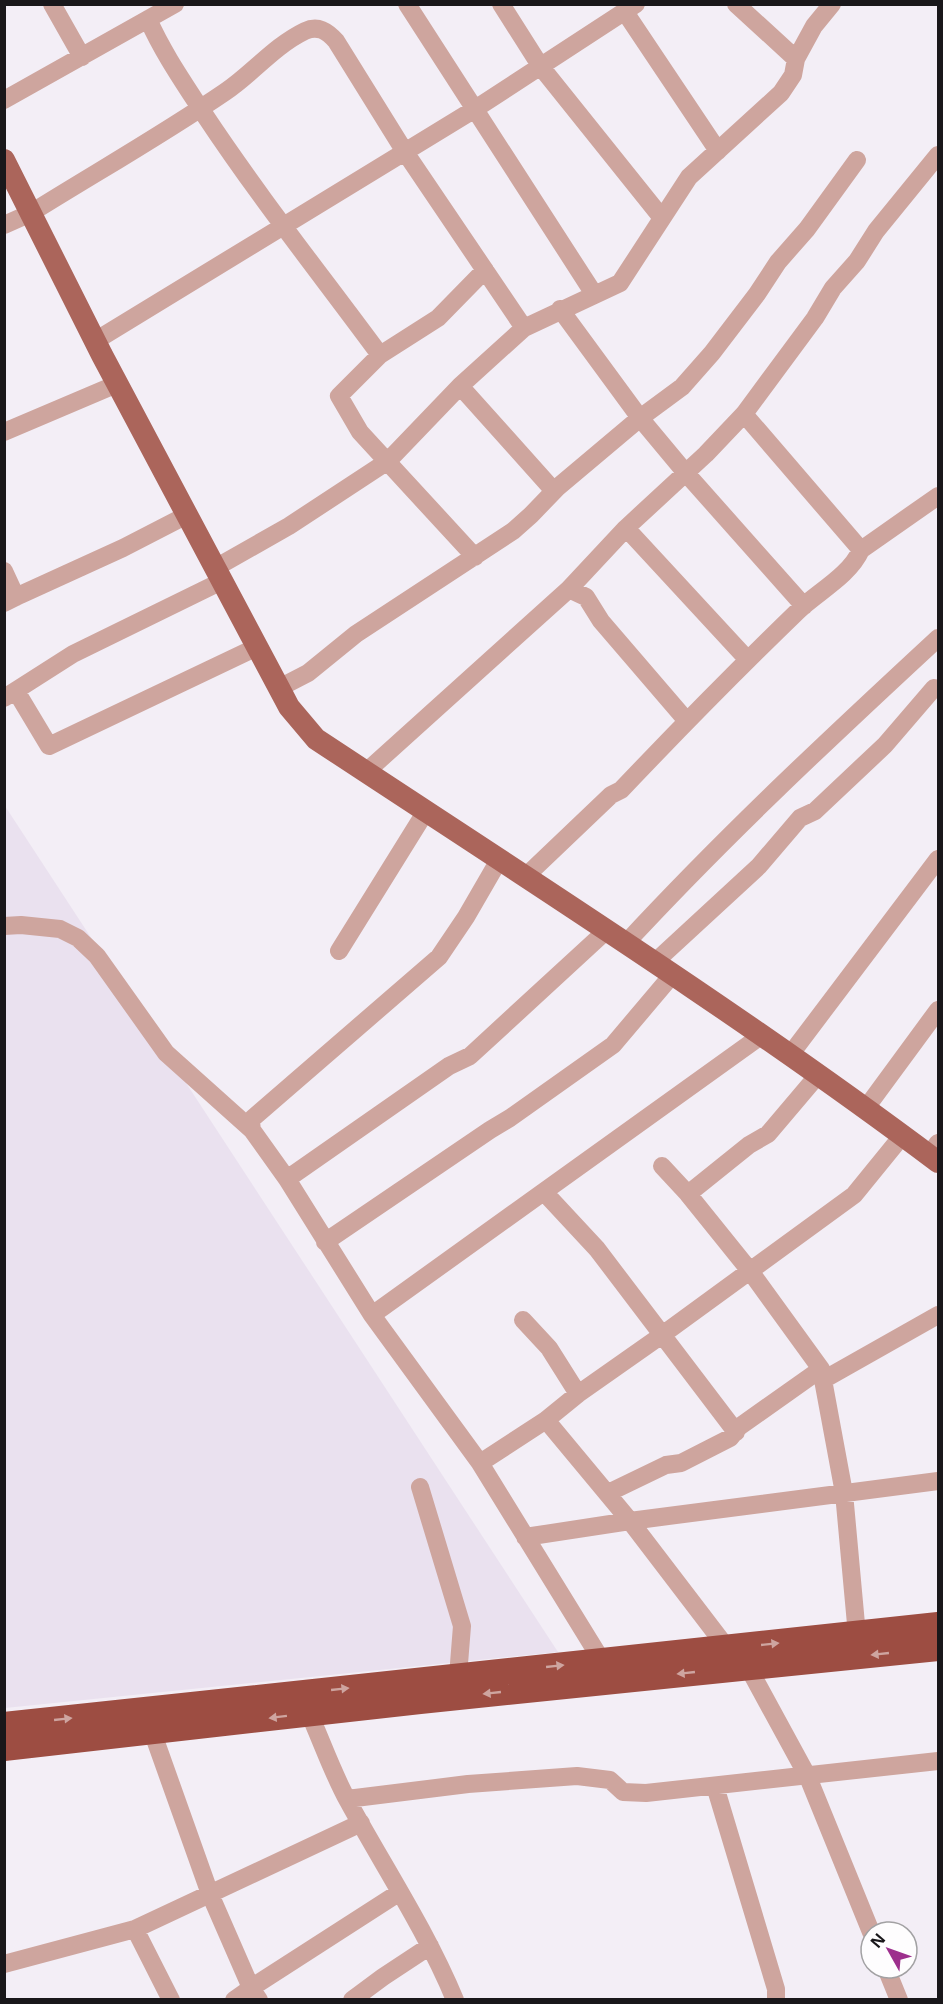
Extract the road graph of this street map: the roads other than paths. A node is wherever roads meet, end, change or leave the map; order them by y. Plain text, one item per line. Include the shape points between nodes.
1 (52, 4) edge
2 (175, 4) edge
3 (407, 4) edge
4 (501, 4) edge
5 (736, 4) edge
6 (832, 4) edge
7 (630, 8) edge
8 (148, 20) junction
9 (82, 57) junction
10 (796, 59) junction
11 (541, 67) junction
12 (4, 100) edge
13 (200, 108) junction
14 (475, 110) junction
15 (718, 151) junction
16 (405, 152) junction
17 (939, 155) edge
18 (4, 160) edge
19 (857, 160) dead end
20 (31, 213) junction
21 (662, 218) junction
22 (4, 225) edge
23 (285, 226) junction
24 (485, 270) junction
25 (594, 294) junction
26 (560, 309) junction
27 (524, 328) junction
28 (95, 341) junction
29 (380, 355) junction
30 (117, 384) junction
31 (460, 386) junction
32 (744, 414) junction
33 (640, 418) junction
34 (4, 432) edge
35 (388, 461) junction
36 (685, 472) junction
37 (554, 491) junction
38 (939, 496) edge
39 (187, 515) junction
40 (626, 528) junction
41 (861, 550) junction
42 (475, 557) junction
43 (4, 571) edge
44 (219, 575) junction
45 (569, 589) junction
46 (10, 600) edge
47 (804, 606) junction
48 (939, 638) edge
49 (257, 646) junction
50 (748, 660) junction
51 (279, 688) junction
52 (934, 688) dead end
53 (10, 695) edge
54 (686, 720) junction
55 (366, 772) junction
56 (426, 811) junction
57 (939, 859) edge
58 (500, 860) junction
59 (525, 877) junction
60 (4, 926) edge
61 (607, 930) junction
62 (626, 943) junction
63 (339, 951) dead end
64 (655, 962) junction
65 (673, 975) junction
66 (939, 1010) edge
67 (762, 1035) junction
68 (790, 1055) junction
69 (818, 1075) junction
70 (866, 1108) junction
71 (252, 1130) junction
72 (902, 1136) junction
73 (935, 1153) edge
74 (662, 1166) dead end
75 (287, 1179) junction
76 (544, 1192) junction
77 (688, 1194) junction
78 (325, 1242) junction
79 (750, 1271) junction
80 (372, 1315) junction
81 (939, 1315) edge
82 (523, 1320) dead end
83 (663, 1335) junction
84 (822, 1375) junction
85 (578, 1394) junction
86 (546, 1420) junction
87 (736, 1431) junction
88 (480, 1463) junction
89 (939, 1481) edge
90 (420, 1487) dead end
91 (844, 1493) junction
92 (608, 1494) junction
93 (630, 1521) junction
94 (525, 1537) junction
95 (939, 1625) edge
96 (856, 1635) junction
97 (727, 1648) junction
98 (939, 1648) edge
99 (602, 1661) junction
100 (748, 1667) junction
101 (458, 1676) junction
102 (309, 1713) junction
103 (4, 1725) edge
104 (152, 1731) junction
105 (4, 1748) edge
106 (939, 1761) edge
107 (808, 1777) junction
108 (715, 1786) junction
109 (347, 1799) junction
110 (361, 1823) junction
111 (400, 1892) junction
112 (210, 1894) junction
113 (866, 1920) edge
114 (135, 1929) junction
115 (430, 1947) junction
116 (4, 1964) edge
117 (891, 1980) edge
118 (255, 1994) edge
119 (171, 2000) edge
120 (234, 2000) edge
121 (352, 2000) edge
122 (456, 2000) edge
123 (776, 2000) edge
124 (899, 2000) edge

1 - 9 street
2 - 8 street
3 - 14 street
4 - 11 street
5 - 10 street
6 - 10 street via 814,26
7 - 11 street
7 - 15 street
8 - 9 street
8 - 13 street via 159,45
9 - 12 street
10 - 15 street via 793,75 781,93
11 - 14 street
11 - 21 street
13 - 16 street via 227,92 278,49 315,28 327,31 336,41
13 - 20 street
13 - 23 street
14 - 16 street
14 - 25 street
15 - 21 street via 689,177
16 - 23 street
16 - 24 street
17 - 32 street via 833,288
18 - 20 main road
19 - 33 street via 712,353 682,387
20 - 22 street
20 - 28 main road
21 - 25 street via 620,283
23 - 28 street
23 - 29 street
24 - 27 street
24 - 29 street via 438,318
25 - 26 street
26 - 27 street
26 - 33 street
27 - 31 street
28 - 30 main road
29 - 35 street via 339,396 360,432
30 - 34 street
30 - 39 main road
31 - 35 street
31 - 37 street
32 - 36 street
32 - 41 street
33 - 36 street
33 - 37 street
35 - 42 street
35 - 44 street
36 - 40 street
36 - 47 street
37 - 42 street via 513,531
38 - 41 street
39 - 44 main road
39 - 46 street
40 - 45 street
40 - 50 street
41 - 47 street via 855,564
42 - 51 street via 356,634 308,673
43 - 46 street
44 - 49 main road
44 - 53 street via 73,654
45 - 54 street via 586,597 601,621
45 - 55 street
47 - 50 street
48 - 62 street via 799,767
49 - 51 main road
49 - 53 street via 49,746
50 - 54 street
51 - 55 main road via 289,707 316,739
52 - 64 street via 885,745 815,811 800,818 759,866
54 - 59 street via 621,790 611,795
55 - 56 main road
56 - 58 main road
56 - 63 street
57 - 68 street
58 - 59 main road
58 - 71 street via 439,957 253,1118
59 - 61 main road
60 - 71 street via 60,929 78,938 97,956 166,1053
61 - 62 main road
61 - 75 street via 470,1056 449,1066
62 - 64 main road
64 - 65 main road
65 - 67 main road
65 - 78 street via 613,1045
66 - 70 street
67 - 68 main road
67 - 76 street
68 - 69 main road
69 - 70 main road
69 - 77 street via 768,1134
70 - 72 main road
71 - 75 street
72 - 73 main road
72 - 79 street via 854,1195
74 - 77 street
75 - 78 street
76 - 80 street
76 - 83 street via 597,1249
77 - 79 street
78 - 80 street
79 - 83 street
79 - 84 street
80 - 88 street
81 - 84 street
82 - 85 street via 549,1348
83 - 85 street
83 - 87 street
84 - 87 street
84 - 91 street
85 - 86 street
86 - 88 street
86 - 92 street
87 - 92 street via 730,1438 681,1463 666,1465
88 - 94 street
89 - 91 street
90 - 101 street via 462,1626
91 - 93 street
91 - 96 street
92 - 93 street
93 - 94 street
93 - 97 street
94 - 99 street
95 - 96 highway
97 -> 96 highway
97 - 99 highway
98 -> 100 highway
101 -> 99 highway
100 -> 102 highway
100 - 107 street
103 -> 101 highway
102 -> 104 highway
102 - 109 street
104 - 105 highway
104 - 112 street
106 - 107 street
107 - 108 street
107 - 113 street
108 - 109 street via 634,1794 623,1792 610,1780 577,1776
108 - 123 street via 776,1989
109 - 110 street
110 - 111 street
110 - 112 street
111 - 115 street
111 - 118 street
112 - 114 street
112 - 118 street
114 - 116 street
114 - 119 street
115 - 121 street
115 - 122 street
117 - 124 street
118 - 120 street

